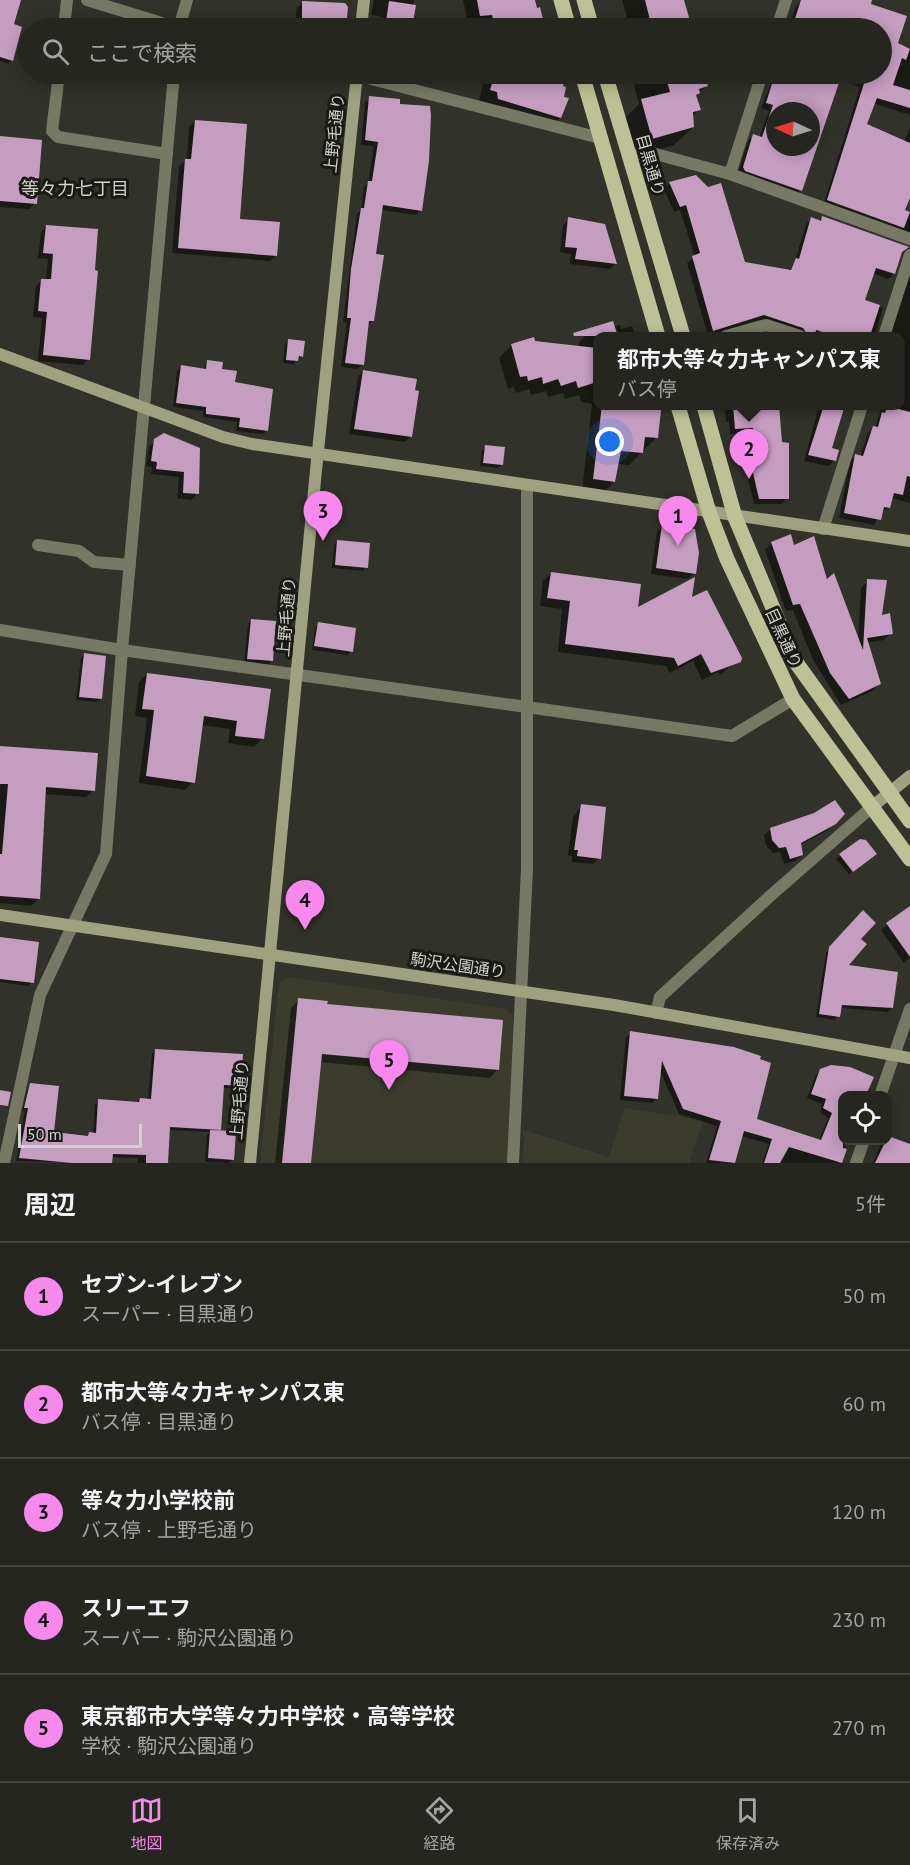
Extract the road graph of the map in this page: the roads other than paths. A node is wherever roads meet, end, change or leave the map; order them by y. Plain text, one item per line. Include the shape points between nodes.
1 (67, 0) edge
2 (87, 0) edge
3 (187, 0) edge
4 (364, 0) edge
5 (561, 0) edge
6 (584, 0) edge
7 (786, 0) edge
8 (65, 18) edge
9 (146, 18) edge
10 (181, 18) edge
11 (362, 18) edge
12 (566, 18) edge
13 (589, 18) edge
14 (780, 18) edge
15 (58, 84) edge
16 (173, 84) edge
17 (354, 84) edge
18 (393, 84) edge
19 (585, 84) edge
20 (608, 84) edge
21 (759, 84) edge
22 (600, 138) junction
23 (167, 154) junction
24 (629, 156) junction
25 (730, 174) junction
26 (910, 239) edge
27 (910, 255) edge
28 (657, 332) edge
29 (682, 332) edge
30 (741, 332) edge
31 (788, 332) edge
32 (885, 332) edge
33 (0, 354) edge
34 (143, 407) junction
35 (679, 410) edge
36 (705, 410) edge
37 (860, 410) edge
38 (318, 455) junction
39 (527, 485) junction
40 (709, 512) junction
41 (735, 518) junction
42 (823, 529) junction
43 (910, 541) edge
44 (38, 545) dead end
45 (130, 565) junction
46 (0, 630) edge
47 (122, 650) junction
48 (297, 673) junction
49 (793, 699) junction
50 (526, 705) junction
51 (910, 776) edge
52 (891, 793) junction
53 (873, 806) junction
54 (910, 821) edge
55 (910, 859) edge
56 (0, 915) edge
57 (75, 926) junction
58 (270, 955) junction
59 (523, 992) junction
60 (910, 1009) edge
61 (656, 1012) junction
62 (894, 1054) junction
63 (910, 1058) edge
64 (881, 1091) edge
65 (862, 1145) edge
66 (4, 1163) edge
67 (250, 1163) edge
68 (513, 1163) edge
69 (856, 1163) edge

1 - 8 street
2 - 9 street
3 - 10 street
4 - 11 street
5 - 12 main road
6 - 13 main road
7 - 14 street
15 - 23 street via 52,131 58,137
16 - 23 street
17 - 38 street, 上野毛通り
18 - 22 street
19 - 22 main road
20 - 24 main road, 目黒通り
21 - 25 street
22 - 28 main road
23 - 34 street
24 - 25 street via 648,152
24 - 29 main road, 目黒通り
25 - 26 street
27 - 32 street
30 - 31 street via 766,325
33 - 34 street
34 - 38 street via 223,437
34 - 45 street
35 - 40 main road, 目黒通り
36 - 41 main road, 目黒通り
37 - 42 street
38 - 39 street
38 - 48 street, 上野毛通り
39 - 40 street
39 - 50 street
40 - 41 street
40 - 49 main road, 目黒通り
41 - 42 street
41 - 52 main road, 目黒通り via 795,661
42 - 43 street
44 - 45 street via 79,551 94,562
45 - 47 street
46 - 47 street
47 - 48 street
47 - 57 street via 106,854
48 - 50 street
48 - 58 street, 上野毛通り
49 - 50 street via 732,736
49 - 53 main road, 目黒通り
50 - 59 street
51 - 52 street
52 - 53 street
52 - 54 main road, 目黒通り
53 - 55 main road, 目黒通り
53 - 61 street via 660,997
56 - 57 street, 駒沢公園通り
57 - 58 street, 駒沢公園通り
57 - 66 street via 40,995
58 - 59 street, 駒沢公園通り
58 - 67 street, 上野毛通り
59 - 61 street, 駒沢公園通り
59 - 68 street
60 - 62 street
61 - 62 street, 駒沢公園通り
62 - 63 street, 駒沢公園通り
62 - 64 street
65 - 69 street

